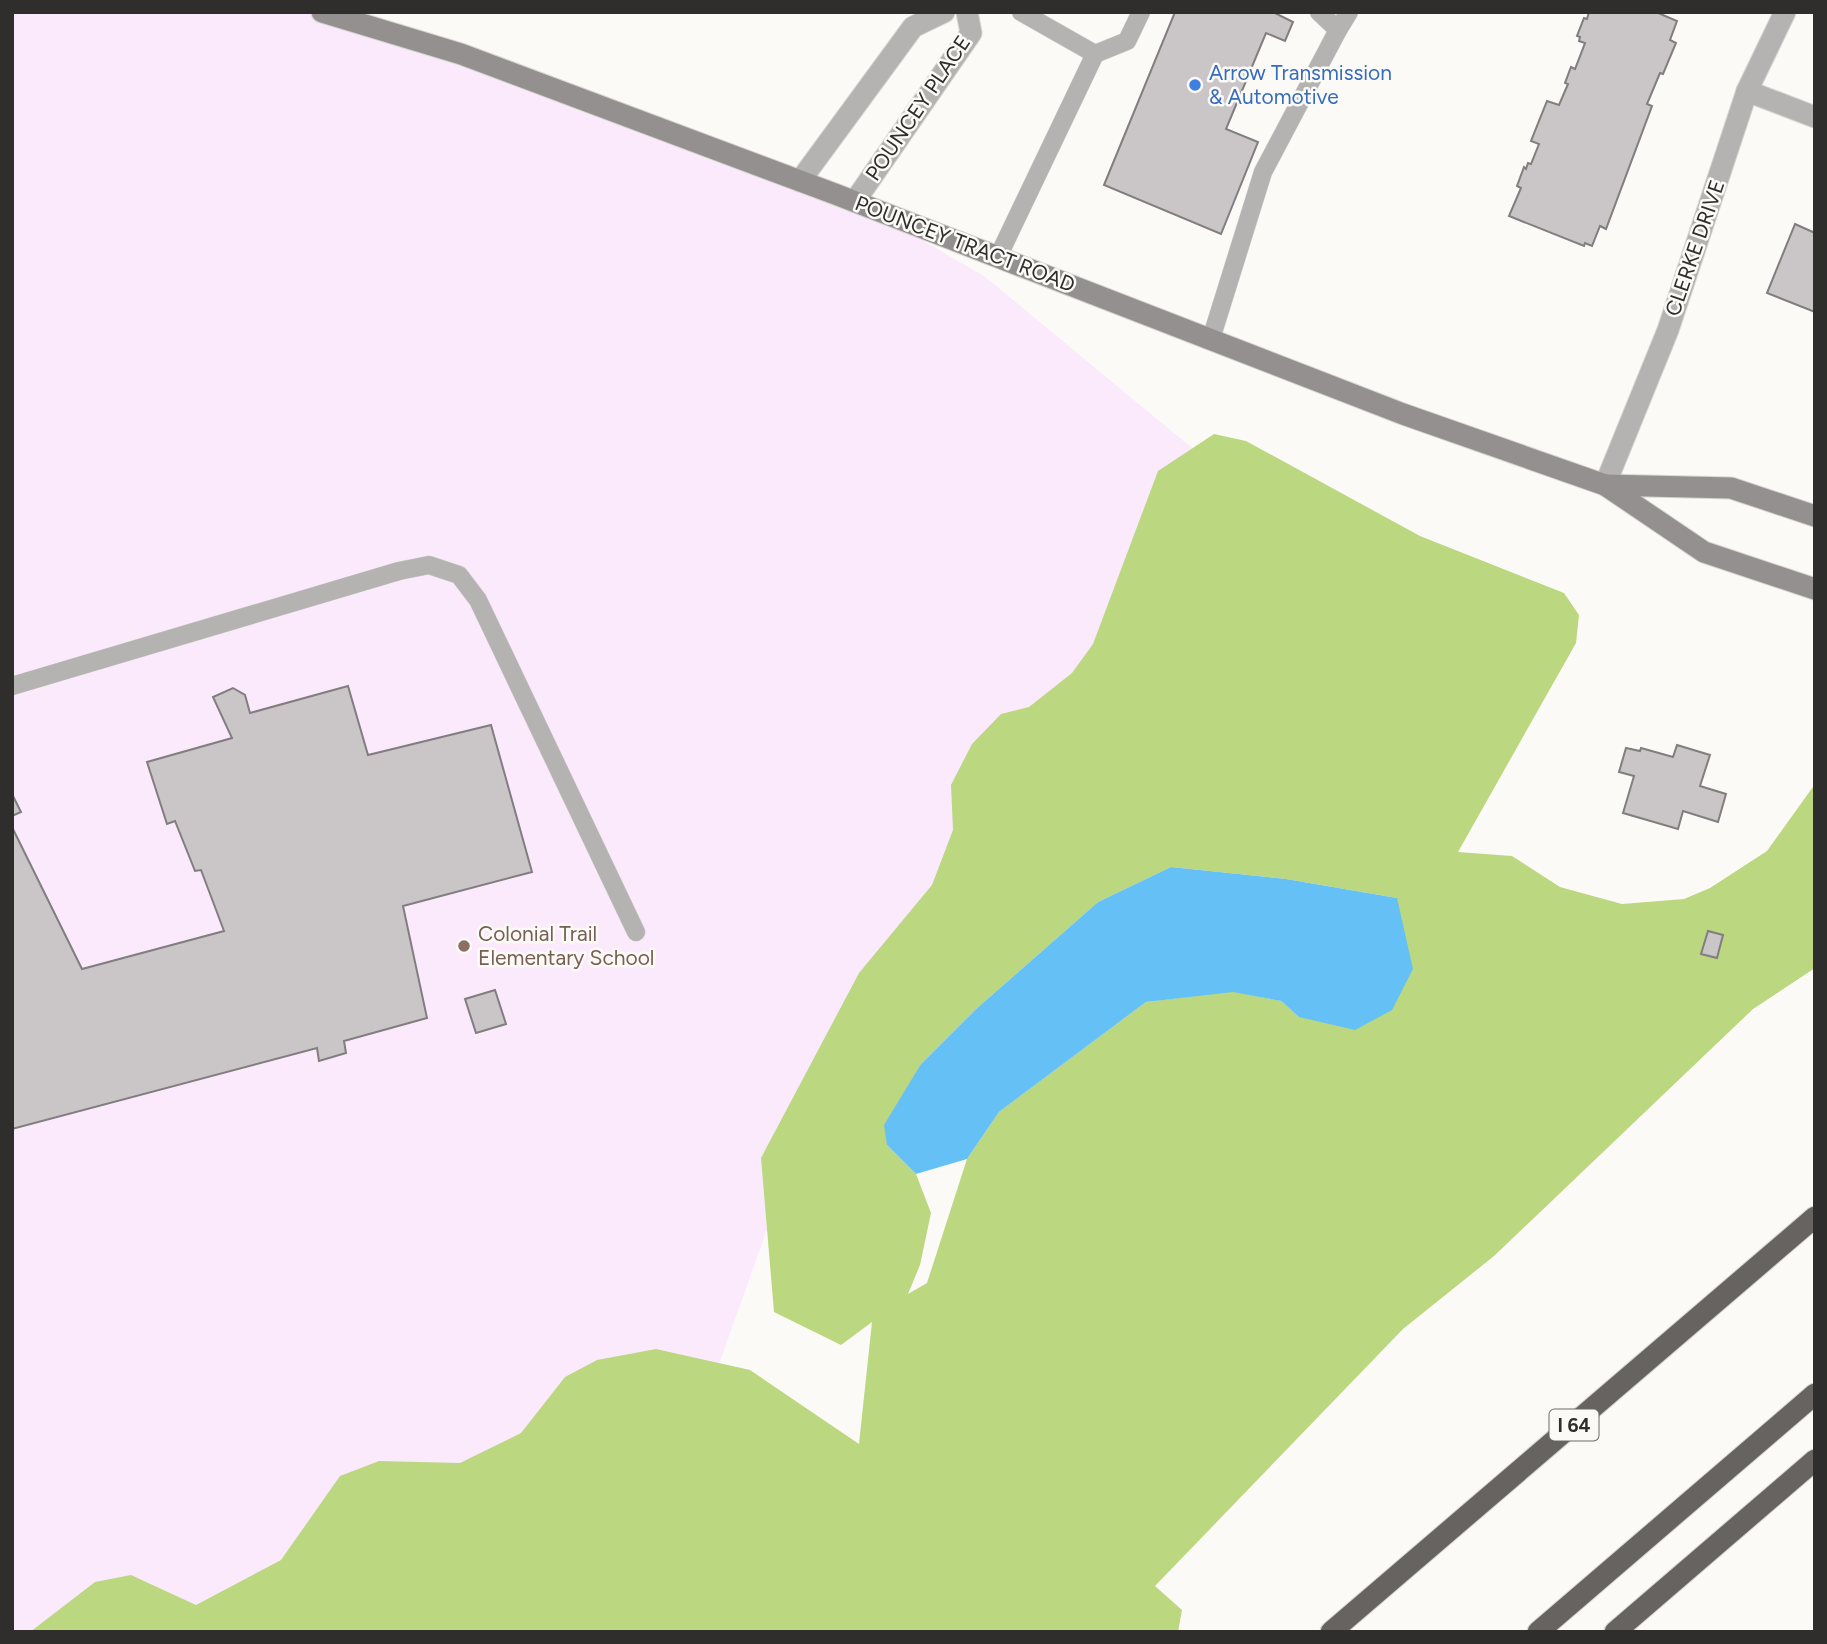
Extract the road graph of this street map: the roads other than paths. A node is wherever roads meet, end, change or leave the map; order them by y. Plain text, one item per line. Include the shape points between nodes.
1 (322, 12) edge
2 (944, 12) edge
3 (967, 12) edge
4 (1021, 12) edge
5 (1141, 12) edge
6 (1319, 12) edge
7 (1349, 12) edge
8 (1785, 12) edge
9 (1338, 30) junction
10 (1095, 54) junction
11 (1747, 91) junction
12 (1815, 117) edge
13 (800, 181) junction
14 (855, 201) junction
15 (998, 257) junction
16 (1211, 340) junction
17 (1605, 485) junction
18 (1815, 516) edge
19 (1815, 589) edge
20 (12, 686) edge
21 (636, 932) dead end
22 (1815, 1217) edge
23 (1815, 1394) edge
24 (1815, 1460) edge
25 (1331, 1632) edge
26 (1538, 1632) edge
27 (1615, 1632) edge

1 - 13 main road, POUNCEY TRACT ROAD via 461,54
2 - 13 street, POUNCEY PLACE via 913,27
3 - 14 street, POUNCEY PLACE via 971,33
4 - 10 lane
5 - 10 lane via 1127,41
6 - 9 lane
7 - 9 lane
8 - 11 street, CLERKE DRIVE
9 - 16 lane via 1263,172
10 - 15 lane
11 - 12 street
11 - 17 street, CLERKE DRIVE via 1668,330
13 - 14 main road, POUNCEY TRACT ROAD
14 - 15 main road, POUNCEY TRACT ROAD
15 - 16 main road, POUNCEY TRACT ROAD
16 - 17 main road, POUNCEY TRACT ROAD
17 - 18 main road, POUNCEY TRACT ROAD via 1731,488
17 - 19 main road, POUNCEY TRACT ROAD via 1704,552
20 - 21 lane via 398,571 429,565 459,575 478,600
22 - 25 highway, I 64
23 - 26 highway
24 - 27 highway

